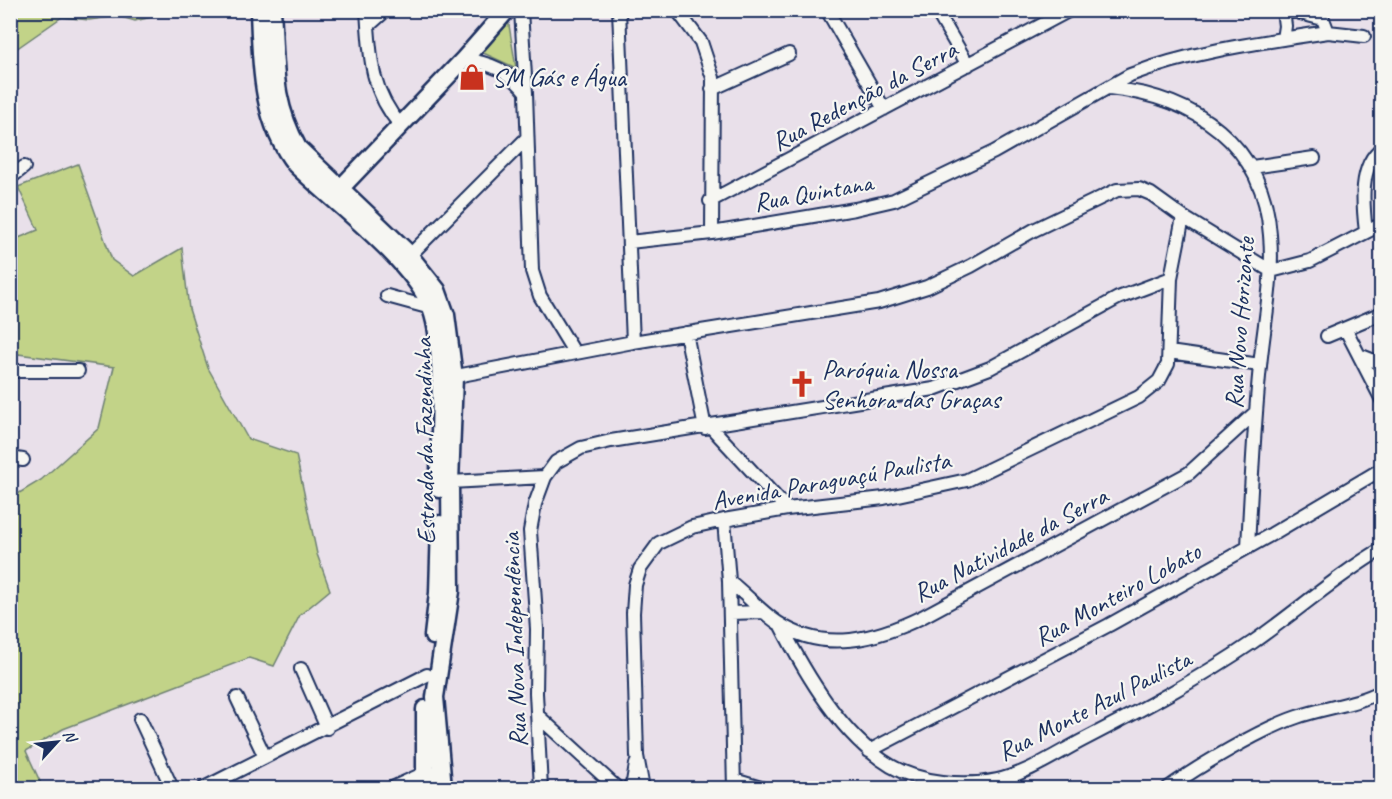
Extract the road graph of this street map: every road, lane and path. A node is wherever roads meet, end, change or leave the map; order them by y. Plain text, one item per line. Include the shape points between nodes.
1 (259, 10) edge
2 (272, 10) edge
3 (367, 10) edge
4 (386, 10) edge
5 (507, 10) edge
6 (521, 10) edge
7 (619, 10) edge
8 (677, 10) edge
9 (827, 10) edge
10 (936, 10) edge
11 (1070, 10) edge
12 (1283, 10) edge
13 (1289, 10) edge
14 (368, 26) junction
15 (1328, 32) junction
16 (1364, 36) dead end
17 (1283, 39) junction
18 (789, 54) dead end
19 (464, 59) junction
20 (968, 65) junction
21 (1109, 88) junction
22 (712, 89) junction
23 (526, 93) junction
24 (884, 109) junction
25 (401, 126) junction
26 (527, 138) junction
27 (1382, 148) edge
28 (1314, 158) dead end
29 (1252, 166) junction
30 (24, 167) dead end
31 (10, 178) edge
32 (337, 193) junction
33 (711, 201) junction
34 (1183, 217) junction
35 (1382, 224) edge
36 (1366, 232) junction
37 (712, 233) junction
38 (629, 242) junction
39 (410, 255) junction
40 (1270, 271) junction
41 (1172, 278) junction
42 (387, 296) dead end
43 (431, 308) junction
44 (1382, 313) edge
45 (1346, 330) junction
46 (686, 333) junction
47 (1327, 336) dead end
48 (633, 342) junction
49 (574, 352) junction
50 (1169, 352) junction
51 (1359, 355) junction
52 (1260, 364) junction
53 (1382, 364) edge
54 (10, 371) edge
55 (78, 371) dead end
56 (446, 378) junction
57 (1382, 400) edge
58 (1256, 412) junction
59 (708, 427) junction
60 (1382, 469) edge
61 (545, 477) junction
62 (450, 482) junction
63 (787, 509) junction
64 (724, 520) junction
65 (1248, 547) junction
66 (1382, 549) edge
67 (729, 581) junction
68 (764, 612) junction
69 (730, 613) junction
70 (780, 624) junction
71 (808, 635) junction
72 (804, 663) junction
73 (301, 669) dead end
74 (427, 675) junction
75 (1382, 692) edge
76 (237, 698) dead end
77 (538, 716) junction
78 (140, 719) dead end
79 (327, 728) junction
80 (556, 733) junction
81 (539, 735) junction
82 (869, 751) junction
83 (638, 756) junction
84 (265, 758) junction
85 (434, 781) edge
86 (734, 784) edge
87 (172, 789) edge
88 (204, 789) edge
89 (392, 789) edge
90 (541, 789) edge
91 (617, 789) edge
92 (628, 789) edge
93 (643, 789) edge
94 (761, 789) edge
95 (1168, 789) edge

1 - 32 main road, Estrada da Fazendinha via 264,85 275,130 296,165
2 - 32 main road, Estrada da Fazendinha via 276,97 298,148
3 - 14 street
4 - 14 street
5 - 19 main road
6 - 23 street
7 - 38 street
8 - 22 street via 701,42 709,61
9 - 24 street
10 - 20 street
11 - 20 street, Rua Redenção da Serra
12 - 17 street
13 - 15 street via 1323,19
14 - 25 street via 374,82
15 - 16 street
15 - 17 street, Rua Quintana
17 - 21 street, Rua Quintana via 1170,62 1130,75
18 - 22 street
19 - 23 street via 505,71
19 - 25 main road
20 - 24 street, Rua Redenção da Serra
21 - 29 street, Rua Novo Horizonte via 1155,97 1209,121 1226,134
21 - 37 street, Rua Quintana via 908,194 878,204
22 - 33 street
23 - 26 street
24 - 33 street, Rua Redenção da Serra
25 - 32 main road
26 - 39 street
26 - 49 street via 532,271 540,296
27 - 36 street via 1372,158 1367,174 1363,210
28 - 29 street
29 - 40 street, Rua Novo Horizonte via 1270,234
30 - 31 street
32 - 39 main road, Estrada da Fazendinha
32 - 43 main road, Estrada da Fazendinha via 410,274
33 - 37 street
34 - 40 street
34 - 41 street, Avenida Paraguaçú Paulista
34 - 46 street via 1139,189 1117,190 971,266 914,291 879,302
35 - 36 street
36 - 40 street via 1310,261
37 - 38 street, Rua Quintana
38 - 48 street
39 - 56 main road, Estrada da Fazendinha via 443,302
40 - 52 street, Rua Novo Horizonte
41 - 50 street, Avenida Paraguaçú Paulista
41 - 59 street, Rua Nova Independência via 1118,298 990,368 934,388
42 - 43 street
43 - 56 main road, Estrada da Fazendinha
44 - 45 street
45 - 47 street
45 - 51 street
46 - 48 street
46 - 59 street
48 - 49 street
49 - 56 street
50 - 52 street
50 - 63 street, Avenida Paraguaçú Paulista via 1164,373 1139,397 967,480 884,498
51 - 53 street
51 - 57 street
52 - 58 street, Rua Novo Horizonte
54 - 55 street
56 - 62 main road, Estrada da Fazendinha
56 - 74 main road, Estrada da Fazendinha via 438,593
58 - 65 street, Rua Novo Horizonte
58 - 71 street, Rua Natividade da Serra via 1189,473 922,617 859,641
59 - 61 street, Rua Nova Independência via 581,448 556,462
59 - 63 street
60 - 65 street, Rua Monteiro Lobato
61 - 62 street
61 - 77 street, Rua Nova Independência via 531,531
62 - 85 main road, Estrada da Fazendinha via 451,591 435,697
63 - 64 street, Avenida Paraguaçú Paulista
64 - 67 street
64 - 83 street, Avenida Paraguaçú Paulista via 669,537 652,549 640,569 635,585 632,642
65 - 82 street, Rua Monteiro Lobato
66 - 82 street, Rua Monte Azul Paulista via 1212,669 1011,776 976,783 929,779 892,766
67 - 68 street, Rua Natividade da Serra
67 - 69 street
68 - 69 street
68 - 70 street, Rua Natividade da Serra
69 - 86 street
70 - 71 street, Rua Natividade da Serra
70 - 72 street, Rua Monte Azul Paulista
71 - 72 street
72 - 82 street, Rua Monte Azul Paulista via 848,730
73 - 79 street
74 - 79 street
74 - 85 main road, Estrada da Fazendinha
75 - 95 street via 1279,725
76 - 84 street
77 - 80 street
77 - 81 street, Rua Nova Independência
78 - 87 street
79 - 84 street
80 - 81 street
80 - 91 street
81 - 90 street, Rua Nova Independência
83 - 92 street, Avenida Paraguaçú Paulista
83 - 93 street, Avenida Paraguaçú Paulista
84 - 88 street
85 - 89 street
86 - 94 street

